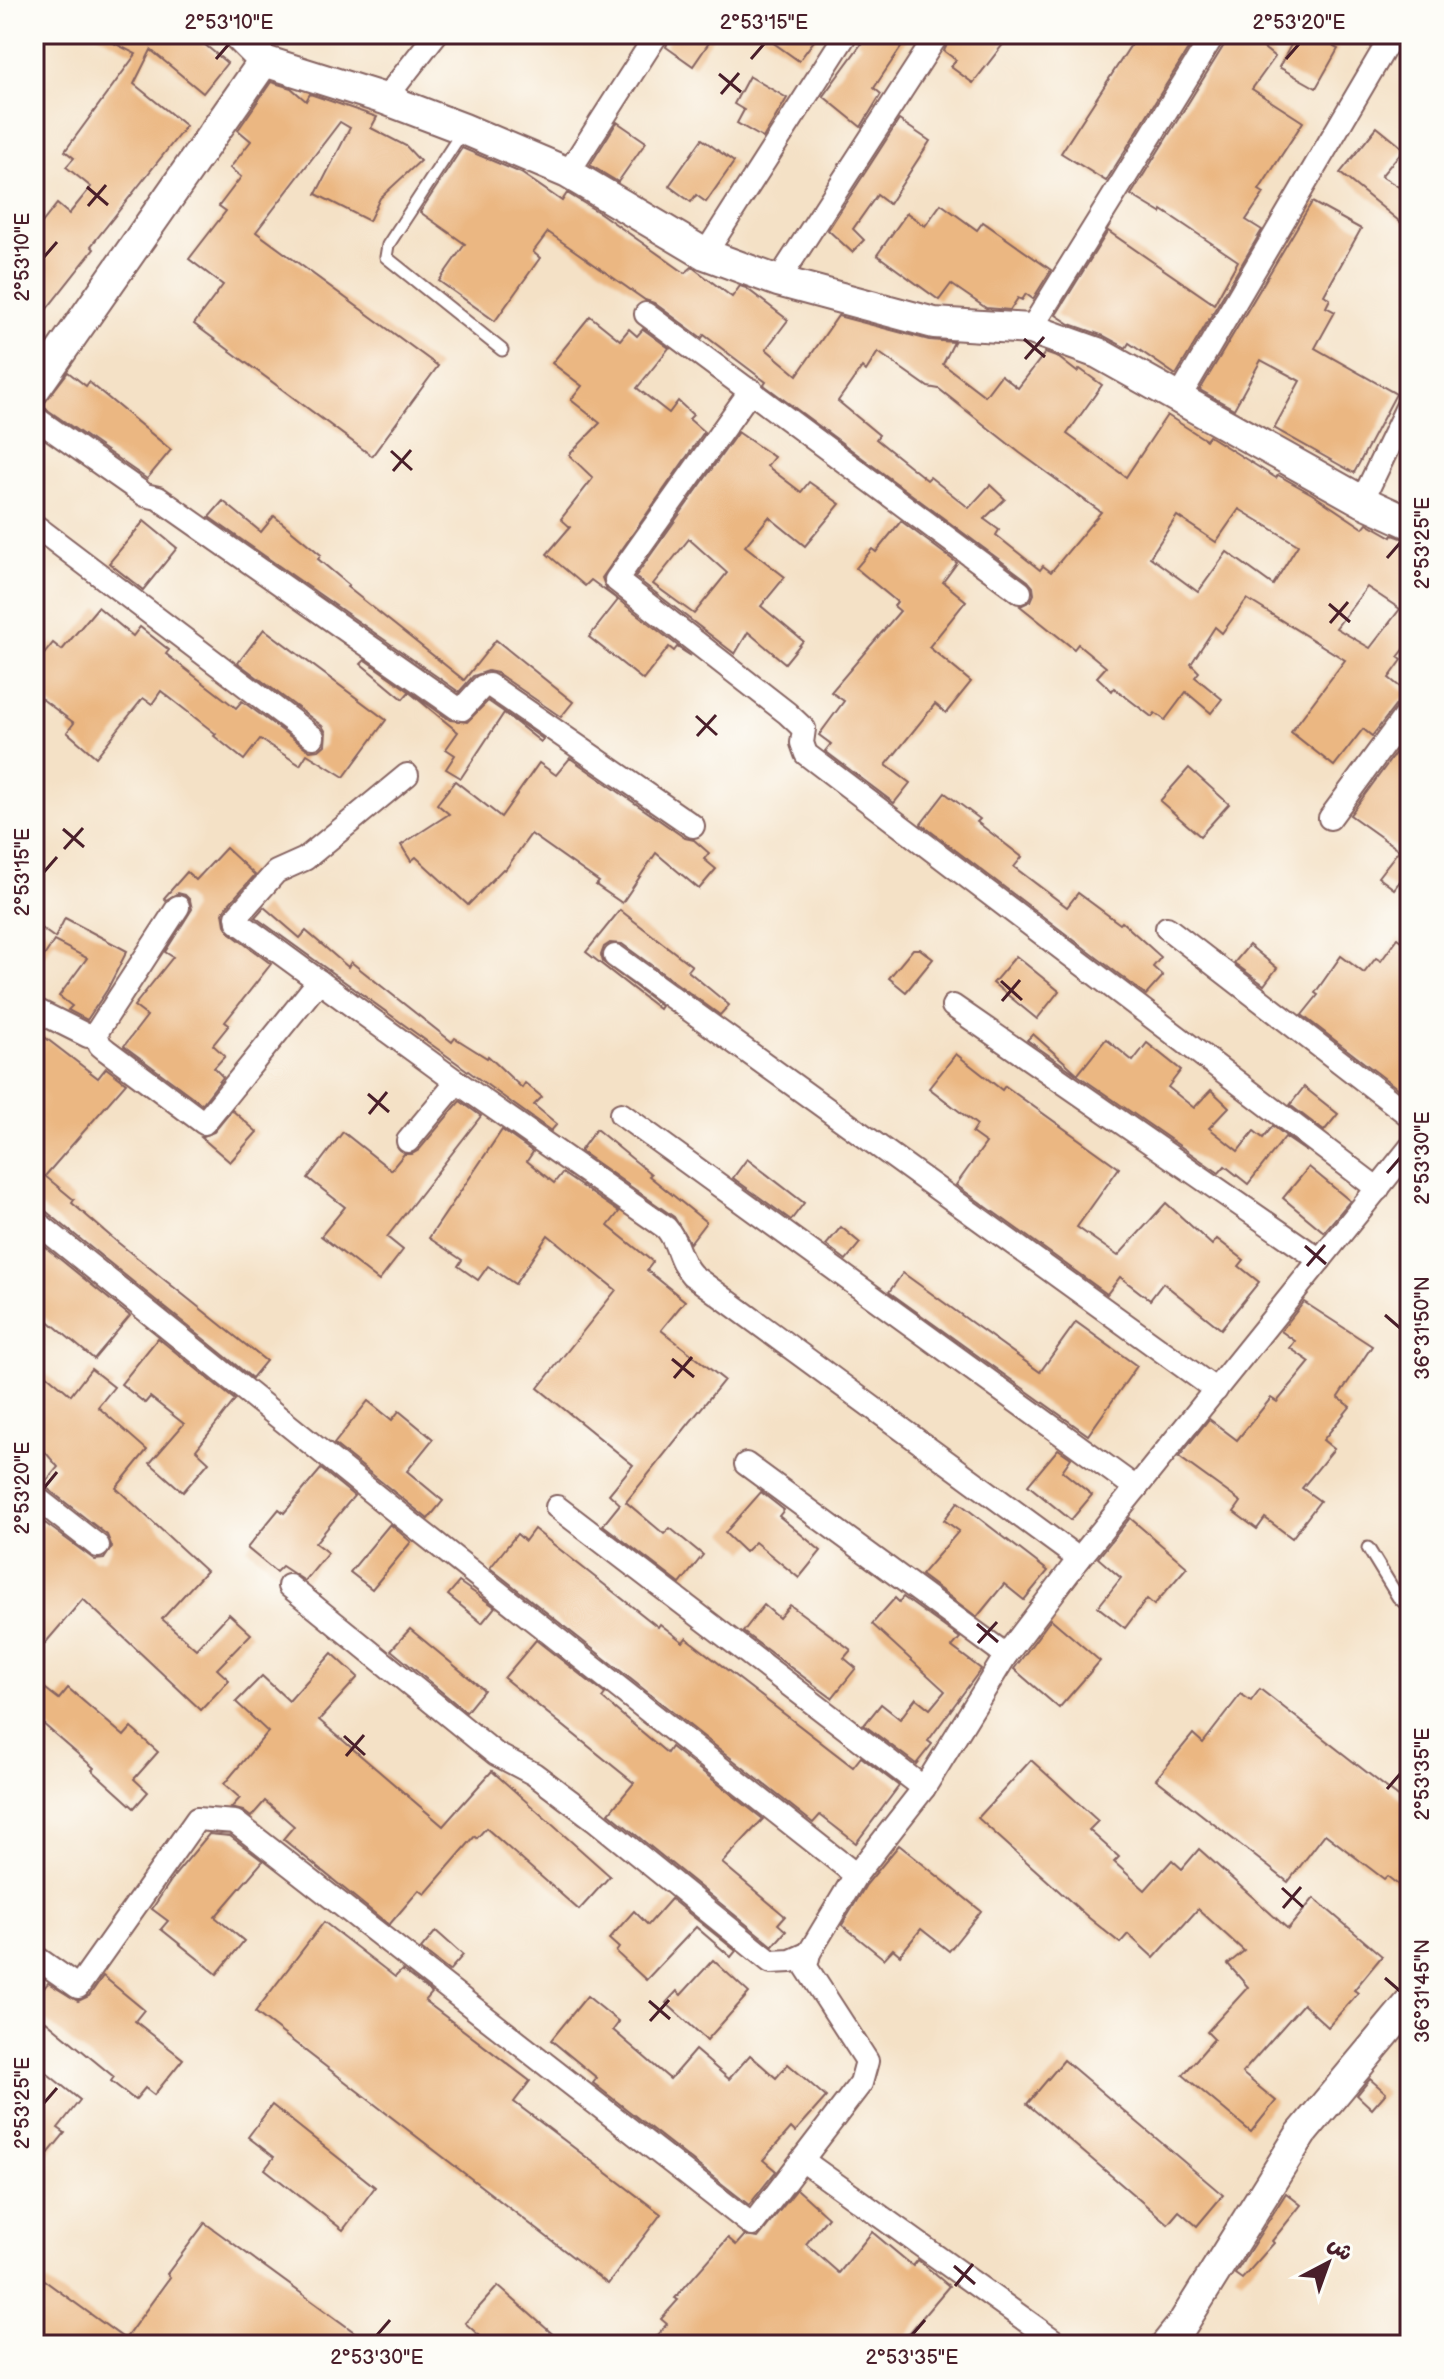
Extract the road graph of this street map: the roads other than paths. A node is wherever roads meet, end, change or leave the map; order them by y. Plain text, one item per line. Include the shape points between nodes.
1 (237, 34) edge
2 (436, 34) edge
3 (657, 34) edge
4 (846, 34) edge
5 (938, 34) edge
6 (1214, 34) edge
7 (1393, 34) edge
8 (264, 61) junction
9 (385, 99) junction
10 (464, 129) junction
11 (568, 173) junction
12 (705, 254) junction
13 (778, 281) junction
14 (646, 314) dead end
15 (1031, 329) junction
16 (502, 350) dead end
17 (34, 390) edge
18 (751, 390) junction
19 (1179, 398) junction
20 (1410, 401) edge
21 (34, 417) edge
22 (1362, 501) junction
23 (1410, 523) edge
24 (34, 525) edge
25 (1020, 592) dead end
26 (1410, 709) edge
27 (313, 737) dead end
28 (407, 775) dead end
29 (1330, 818) dead end
30 (693, 826) dead end
31 (178, 907) dead end
32 (1167, 928) dead end
33 (615, 956) dead end
34 (319, 981) junction
35 (953, 1006) dead end
36 (34, 1009) edge
37 (96, 1033) junction
38 (457, 1082) junction
39 (621, 1114) dead end
40 (1410, 1116) edge
41 (408, 1141) dead end
42 (1410, 1148) edge
43 (1378, 1189) junction
44 (34, 1220) edge
45 (1320, 1260) junction
46 (1216, 1390) junction
47 (746, 1464) dead end
48 (1136, 1488) junction
49 (34, 1496) edge
50 (557, 1507) dead end
51 (98, 1546) dead end
52 (1368, 1548) dead end
53 (1079, 1559) junction
54 (289, 1586) dead end
55 (1410, 1608) edge
56 (1006, 1655) junction
57 (924, 1788) junction
58 (856, 1875) junction
59 (809, 1953) junction
60 (34, 1956) edge
61 (1410, 2003) edge
62 (802, 2160) junction
63 (1060, 2345) edge
64 (1166, 2345) edge

1 - 8 street
2 - 9 street
3 - 11 street
4 - 12 street
5 - 13 street
6 - 15 street
7 - 19 street
8 - 9 street
8 - 17 street
9 - 10 street
10 - 11 street
10 - 16 lane via 388,245 386,257
11 - 12 street
12 - 13 street
13 - 15 street via 934,323
14 - 18 street
15 - 19 street via 1098,353
18 - 25 street
18 - 43 street via 616,580 787,713 804,729 806,754
19 - 22 street
20 - 22 street
21 - 30 street via 457,708 489,685
22 - 23 street
24 - 27 street
26 - 29 street
28 - 34 street via 305,859 276,872 237,916 238,922
31 - 37 street
32 - 40 street
33 - 46 street
34 - 37 street via 204,1123 100,1045
34 - 38 street
35 - 45 street
36 - 37 street via 88,1036
38 - 41 street
38 - 53 street via 666,1228 692,1275
39 - 48 street
42 - 43 street
43 - 45 street
44 - 58 street
45 - 46 street
46 - 48 street
47 - 56 street
48 - 53 street
49 - 51 street
50 - 57 street
52 - 55 lane
53 - 56 street
54 - 59 street via 496,1754 534,1774 594,1819 771,1962
56 - 57 street
57 - 58 street
58 - 59 street
59 - 62 street via 806,1967 867,2061 861,2083
60 - 62 street via 78,1987 197,1819 235,1822 752,2225
61 - 64 street via 1301,2134
62 - 63 street

